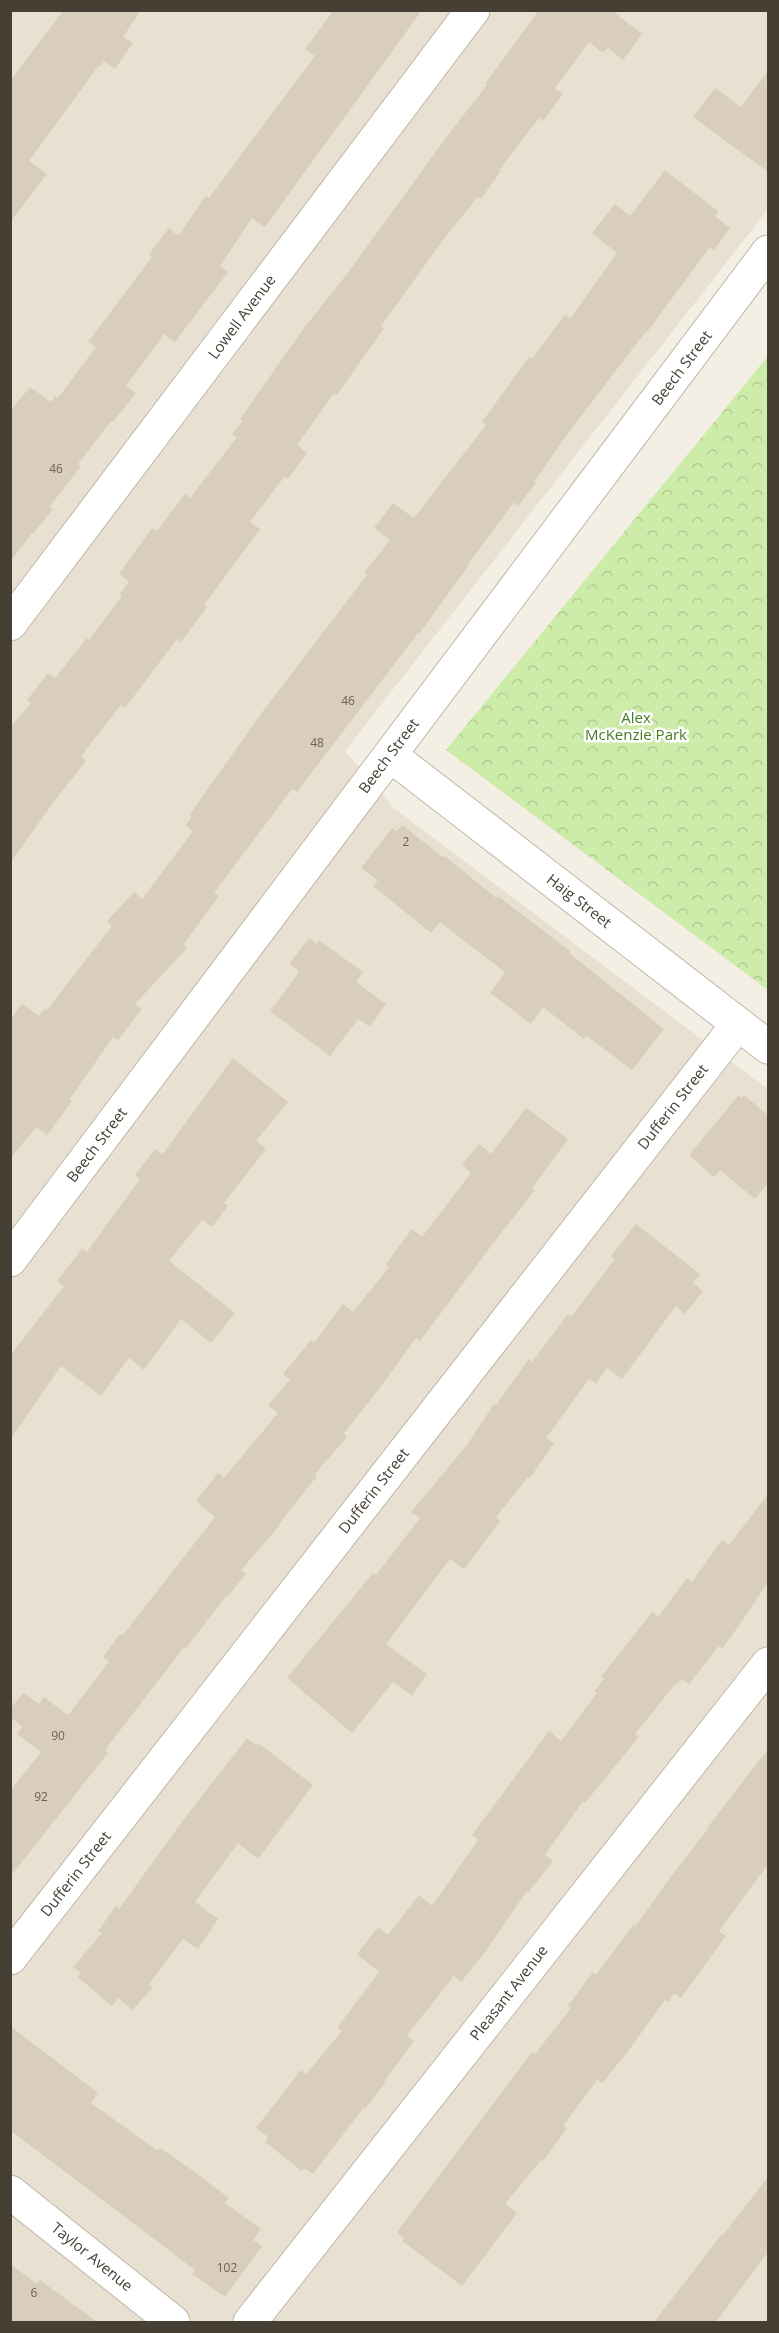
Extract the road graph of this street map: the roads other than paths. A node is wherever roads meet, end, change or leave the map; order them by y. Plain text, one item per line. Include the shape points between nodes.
1 (473, 10) edge
2 (768, 252) edge
3 (10, 624) edge
4 (390, 755) junction
5 (738, 1024) junction
6 (768, 1047) edge
7 (10, 1260) edge
8 (768, 1665) edge
9 (10, 1958) edge
10 (10, 2192) edge
11 (172, 2322) edge
12 (250, 2322) edge

1 - 3 street, Lowell Avenue
2 - 4 street, Beech Street
4 - 5 street, Haig Street
4 - 7 street, Beech Street
5 - 6 street, Haig Street
5 - 9 street, Dufferin Street
8 - 12 street, Pleasant Avenue
10 - 11 street, Taylor Avenue

